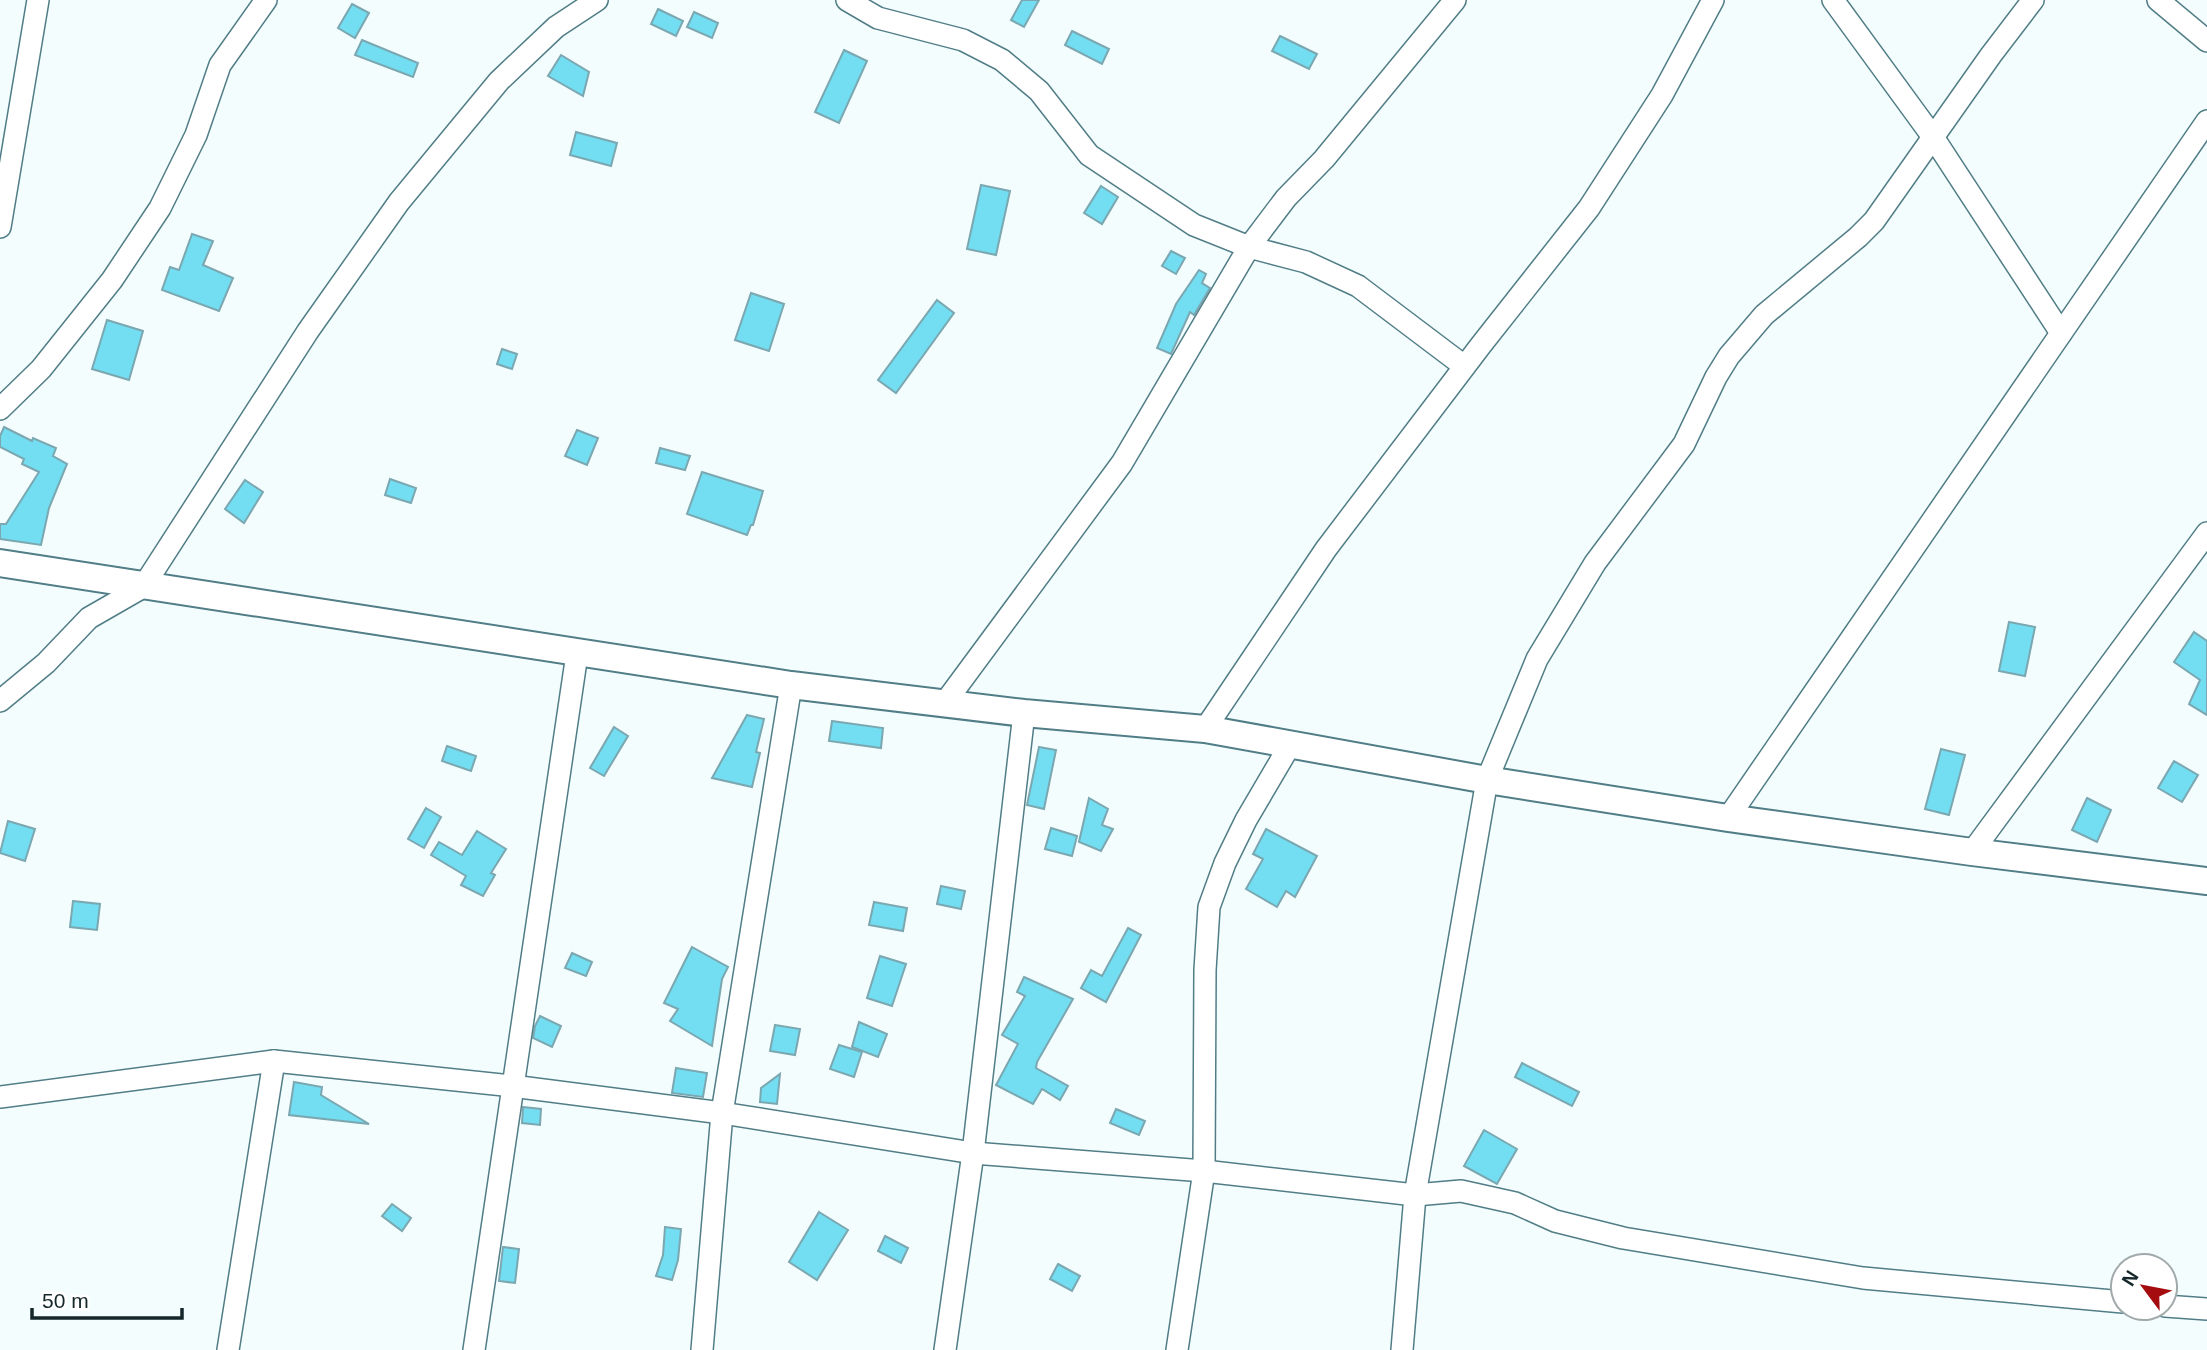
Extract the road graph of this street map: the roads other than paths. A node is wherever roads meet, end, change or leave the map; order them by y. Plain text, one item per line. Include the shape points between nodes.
1 (38, 0) edge
2 (266, 0) edge
3 (597, 0) edge
4 (847, 0) edge
5 (1455, 0) edge
6 (1713, 0) edge
7 (1833, 0) edge
8 (2034, 0) edge
9 (2158, 0) edge
10 (2207, 41) edge
11 (2207, 121) edge
12 (1933, 137) junction
13 (0, 228) edge
14 (1249, 247) junction
15 (2062, 332) junction
16 (1464, 366) junction
17 (0, 409) edge
18 (2207, 533) edge
19 (0, 563) edge
20 (143, 587) junction
21 (577, 654) junction
22 (791, 685) junction
23 (0, 701) edge
24 (944, 704) junction
25 (1024, 713) junction
26 (1205, 729) junction
27 (1290, 745) junction
28 (1487, 780) junction
29 (1728, 818) junction
30 (1972, 852) junction
31 (2207, 881) edge
32 (274, 1061) junction
33 (512, 1086) junction
34 (0, 1097) edge
35 (722, 1113) junction
36 (973, 1153) junction
37 (1205, 1171) junction
38 (1415, 1195) junction
39 (2109, 1301) edge
40 (2179, 1307) edge
41 (2207, 1309) edge
42 (228, 1350) edge
43 (474, 1350) edge
44 (702, 1350) edge
45 (946, 1350) edge
46 (1177, 1350) edge
47 (1402, 1350) edge

1 - 13 street
2 - 17 street via 220,65 196,135 160,208 112,280 41,369
3 - 20 street via 556,27 499,81 399,202 308,331
4 - 14 street via 878,18 963,40 1002,60 1040,91 1089,155 1194,225
5 - 14 street
6 - 16 street via 1662,94 1589,208
7 - 12 street
8 - 12 street
9 - 10 street
11 - 15 street
12 - 15 street
12 - 28 street via 1874,221 1764,315 1729,356 1684,444 1595,563 1536,659
14 - 16 street via 1306,261 1358,286
14 - 24 street via 1122,463
15 - 29 street
16 - 26 street via 1326,549
18 - 30 street
19 - 20 street
20 - 21 street
20 - 23 street via 89,618 46,663
21 - 22 street
21 - 33 street
22 - 24 street
22 - 35 street
24 - 25 street
25 - 26 street
25 - 36 street
26 - 27 street
27 - 28 street
27 - 37 street via 1246,820 1209,907
28 - 29 street
28 - 38 street
29 - 30 street
30 - 31 street
32 - 33 street
32 - 34 street
32 - 42 street
33 - 35 street
33 - 43 street
35 - 36 street
35 - 44 street
36 - 37 street
36 - 45 street
37 - 38 street
37 - 46 street
38 - 39 street via 1461,1191 1515,1203 1555,1221 1623,1238 1863,1278
38 - 47 street
40 - 41 street

